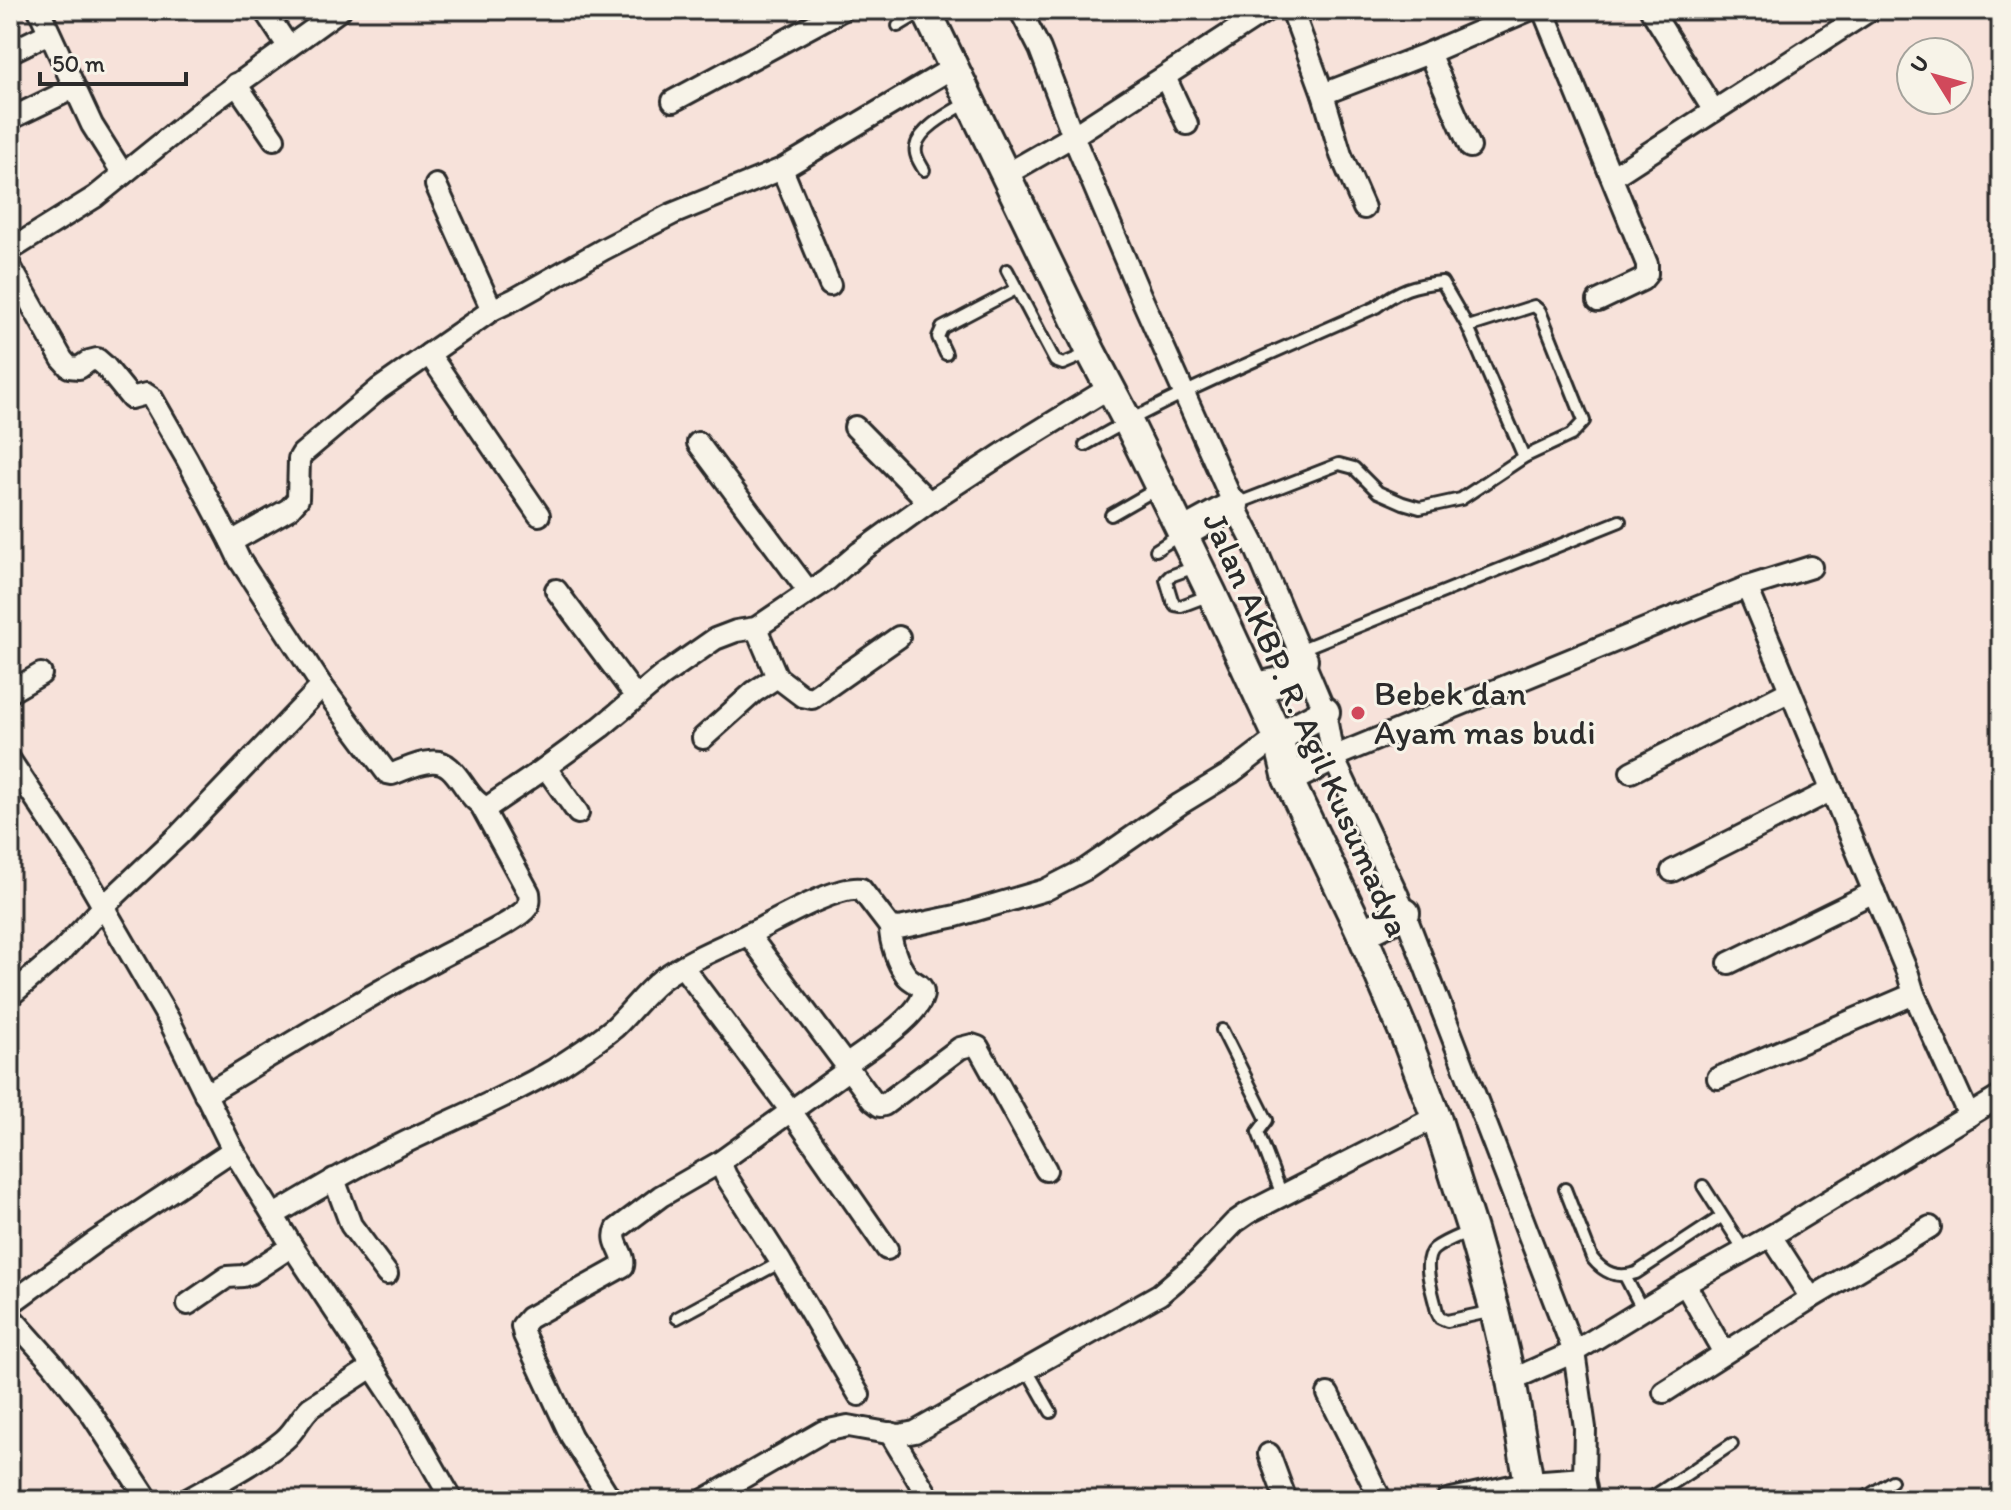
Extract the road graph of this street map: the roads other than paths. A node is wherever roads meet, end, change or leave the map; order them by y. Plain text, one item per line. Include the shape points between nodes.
1 (39, 10) edge
2 (264, 10) edge
3 (340, 10) edge
4 (842, 10) edge
5 (925, 10) edge
6 (1020, 10) edge
7 (1267, 10) edge
8 (1292, 10) edge
9 (1529, 10) edge
10 (1543, 10) edge
11 (1651, 10) edge
12 (1870, 10) edge
13 (898, 26) dead end
14 (49, 33) junction
15 (288, 46) junction
16 (10, 52) edge
17 (1429, 53) junction
18 (954, 67) junction
19 (1165, 77) junction
20 (236, 84) junction
21 (74, 88) junction
22 (1323, 94) junction
23 (673, 101) dead end
24 (970, 101) junction
25 (1714, 111) junction
26 (10, 119) edge
27 (1187, 124) dead end
28 (1073, 136) junction
29 (274, 139) dead end
30 (1470, 147) dead end
31 (782, 169) junction
32 (924, 170) dead end
33 (123, 174) junction
34 (1005, 175) junction
35 (1612, 177) junction
36 (436, 185) dead end
37 (1364, 208) dead end
38 (10, 250) edge
39 (10, 266) edge
40 (1007, 270) dead end
41 (830, 285) dead end
42 (1016, 289) junction
43 (1598, 301) dead end
44 (492, 310) junction
45 (1468, 327) junction
46 (1091, 352) junction
47 (429, 354) junction
48 (946, 354) dead end
49 (1109, 388) junction
50 (1184, 394) junction
51 (1128, 422) junction
52 (855, 427) dead end
53 (698, 443) dead end
54 (1085, 445) dead end
55 (1524, 457) junction
56 (1160, 487) junction
57 (929, 502) junction
58 (1234, 505) junction
59 (539, 515) dead end
60 (1111, 515) dead end
61 (1620, 521) dead end
62 (1183, 533) junction
63 (231, 542) junction
64 (1156, 550) dead end
65 (1198, 566) junction
66 (1811, 567) dead end
67 (1747, 587) junction
68 (556, 590) dead end
69 (809, 592) junction
70 (1212, 594) junction
71 (756, 628) junction
72 (899, 637) dead end
73 (1301, 655) junction
74 (41, 674) dead end
75 (777, 677) junction
76 (322, 686) junction
77 (1255, 687) junction
78 (1790, 691) junction
79 (10, 692) edge
80 (636, 697) junction
81 (1325, 712) junction
82 (1278, 737) junction
83 (703, 738) dead end
84 (1333, 757) junction
85 (10, 760) edge
86 (546, 768) junction
87 (1631, 772) dead end
88 (1288, 779) junction
89 (1832, 790) junction
90 (482, 807) junction
91 (578, 813) dead end
92 (1672, 871) dead end
93 (1874, 892) junction
94 (103, 907) junction
95 (1405, 913) junction
96 (890, 927) junction
97 (748, 934) junction
98 (1362, 934) junction
99 (1729, 963) dead end
100 (683, 967) junction
101 (1914, 994) junction
102 (10, 996) edge
103 (1222, 1030) dead end
104 (847, 1067) junction
105 (1718, 1078) dead end
106 (205, 1095) junction
107 (2000, 1100) edge
108 (791, 1111) junction
109 (1969, 1116) junction
110 (1436, 1117) junction
111 (233, 1150) junction
112 (720, 1162) junction
113 (1046, 1170) dead end
114 (334, 1179) junction
115 (1703, 1186) dead end
116 (1565, 1189) dead end
117 (1282, 1195) junction
118 (274, 1215) junction
119 (1721, 1217) junction
120 (1930, 1227) dead end
121 (1472, 1230) junction
122 (1771, 1236) junction
123 (292, 1246) junction
124 (887, 1249) dead end
125 (1744, 1250) junction
126 (781, 1262) junction
127 (387, 1274) dead end
128 (1625, 1276) junction
129 (1685, 1284) junction
130 (1811, 1298) junction
131 (10, 1304) edge
132 (188, 1304) dead end
133 (1495, 1311) junction
134 (1643, 1311) junction
135 (10, 1316) edge
136 (677, 1318) dead end
137 (1574, 1352) junction
138 (1724, 1353) junction
139 (372, 1367) junction
140 (1026, 1368) junction
141 (1511, 1380) junction
142 (1664, 1392) dead end
143 (1328, 1394) dead end
144 (859, 1395) dead end
145 (1051, 1412) dead end
146 (901, 1433) junction
147 (1732, 1444) dead end
148 (1269, 1454) dead end
149 (1584, 1478) junction
150 (1892, 1481) dead end
151 (1531, 1491) edge
152 (148, 1500) edge
153 (187, 1500) edge
154 (452, 1500) edge
155 (611, 1500) edge
156 (704, 1500) edge
157 (930, 1500) edge
158 (1286, 1500) edge
159 (1381, 1500) edge
160 (1447, 1500) edge
161 (1588, 1500) edge
162 (1648, 1500) edge
163 (1861, 1500) edge

1 - 14 street
2 - 15 street
3 - 15 street
4 - 23 street
5 - 13 lane
5 - 18 main road, Jalan AKBP. R. Agil Kusumadya
6 - 28 street
7 - 19 street
8 - 22 street
9 - 17 street
10 - 35 street
11 - 25 street
12 - 25 street
14 - 16 street
14 - 21 street
15 - 20 street
17 - 22 street
17 - 30 street
18 - 24 main road, Jalan AKBP. R. Agil Kusumadya
18 - 31 street
19 - 27 street
19 - 28 street
20 - 29 street
20 - 33 street
21 - 26 street
21 - 33 street
22 - 37 street
24 - 32 lane via 920,137 916,156
24 - 34 main road, Jalan AKBP. R. Agil Kusumadya
25 - 35 street
28 - 34 street
28 - 50 street
31 - 41 street
31 - 44 street via 672,214
33 - 38 street
34 - 46 main road, Jalan AKBP. R. Agil Kusumadya
35 - 43 street via 1647,274
36 - 44 street
39 - 63 street via 69,367 97,359 131,398 152,398
40 - 42 lane
42 - 46 lane via 1055,361 1063,364
42 - 48 lane via 942,328 938,337
44 - 47 street
45 - 50 lane via 1442,282 1413,285
45 - 55 lane
45 - 55 lane via 1534,306 1540,311 1584,421 1571,435
46 - 49 main road, Jalan AKBP. R. Agil Kusumadya
47 - 59 street
47 - 63 street via 302,454 295,504
49 - 51 main road, Jalan AKBP. R. Agil Kusumadya
49 - 57 street
50 - 51 lane
50 - 58 street
51 - 54 lane
51 - 56 main road, Jalan AKBP. R. Agil Kusumadya
52 - 57 street
53 - 69 street
55 - 58 lane via 1461,499 1420,508 1378,492 1354,468 1339,464
56 - 60 lane
56 - 62 main road, Jalan AKBP. R. Agil Kusumadya
57 - 69 street
58 - 62 main road
58 - 73 street
61 - 73 lane
62 - 64 lane
62 - 65 main road, Jalan AKBP. R. Agil Kusumadya
63 - 76 street
65 - 70 main road, Jalan AKBP. R. Agil Kusumadya
65 - 70 lane via 1166,580 1172,600 1181,606
66 - 67 street
67 - 78 street
67 - 84 street
68 - 80 street
69 - 71 street
70 - 77 main road, Jalan AKBP. R. Agil Kusumadya
71 - 75 street
71 - 80 street via 715,639
72 - 75 street via 812,698
73 - 77 main road via 1290,677
73 - 81 street
74 - 79 street
75 - 83 street
76 - 90 street via 387,773 441,763
76 - 94 street
77 - 82 main road, Jalan AKBP. R. Agil Kusumadya
78 - 87 street
78 - 89 street
80 - 86 street
81 - 82 main road
81 - 84 street
82 - 88 main road, Jalan AKBP. R. Agil Kusumadya
82 - 96 street via 1086,869 1045,890 928,923
84 - 88 main road
84 - 95 street
85 - 94 street
86 - 90 street
86 - 91 street
88 - 98 main road, Jalan AKBP. R. Agil Kusumadya
89 - 92 street
89 - 93 street
90 - 106 street via 529,893 524,911
93 - 99 street
93 - 101 street
94 - 102 street
94 - 106 street via 169,1020
95 - 98 main road
95 - 137 street
96 - 97 street via 865,892 856,888 817,900
96 - 104 street via 902,967 924,997 894,1030
97 - 100 street
97 - 104 street
98 - 110 main road, Jalan AKBP. R. Agil Kusumadya
100 - 108 street
100 - 114 street via 661,980 602,1037 559,1066
101 - 105 street
101 - 109 street
103 - 117 lane via 1267,1120 1258,1132
104 - 108 street
104 - 113 street via 880,1106 960,1048 975,1045
106 - 111 street
107 - 109 street
108 - 112 street
108 - 124 street
109 - 122 street
110 - 117 street
110 - 121 main road, Jalan AKBP. R. Agil Kusumadya
111 - 118 street
111 - 131 street
112 - 126 street
112 - 155 street via 617,1229 614,1239 623,1266 522,1326 571,1436
114 - 118 street
114 - 127 street via 351,1225
115 - 119 lane
116 - 128 lane via 1592,1258 1611,1275
117 - 140 street via 1235,1222 1160,1294
118 - 123 street
119 - 125 lane
119 - 128 lane
120 - 130 street
121 - 133 main road, Jalan AKBP. R. Agil Kusumadya
121 - 133 lane via 1436,1247 1426,1262 1437,1312 1447,1321
122 - 125 street
122 - 130 street
123 - 132 street via 251,1273 227,1277
123 - 139 street
125 - 129 street
126 - 136 lane
126 - 144 street
128 - 134 lane
129 - 134 street
129 - 138 street
130 - 138 street
133 - 141 main road, Jalan AKBP. R. Agil Kusumadya
134 - 137 street
135 - 152 street via 89,1410
137 - 141 street
137 - 149 street via 1585,1428
138 - 142 street
139 - 153 street via 311,1407 282,1442
139 - 154 street
140 - 145 lane
140 - 146 street
141 - 151 main road, Jalan AKBP. R. Agil Kusumadya
143 - 159 street
146 - 156 street via 848,1426 824,1431
146 - 157 street
147 - 162 lane
148 - 158 street
149 - 151 street
149 - 161 street
150 - 163 lane
151 - 160 street

